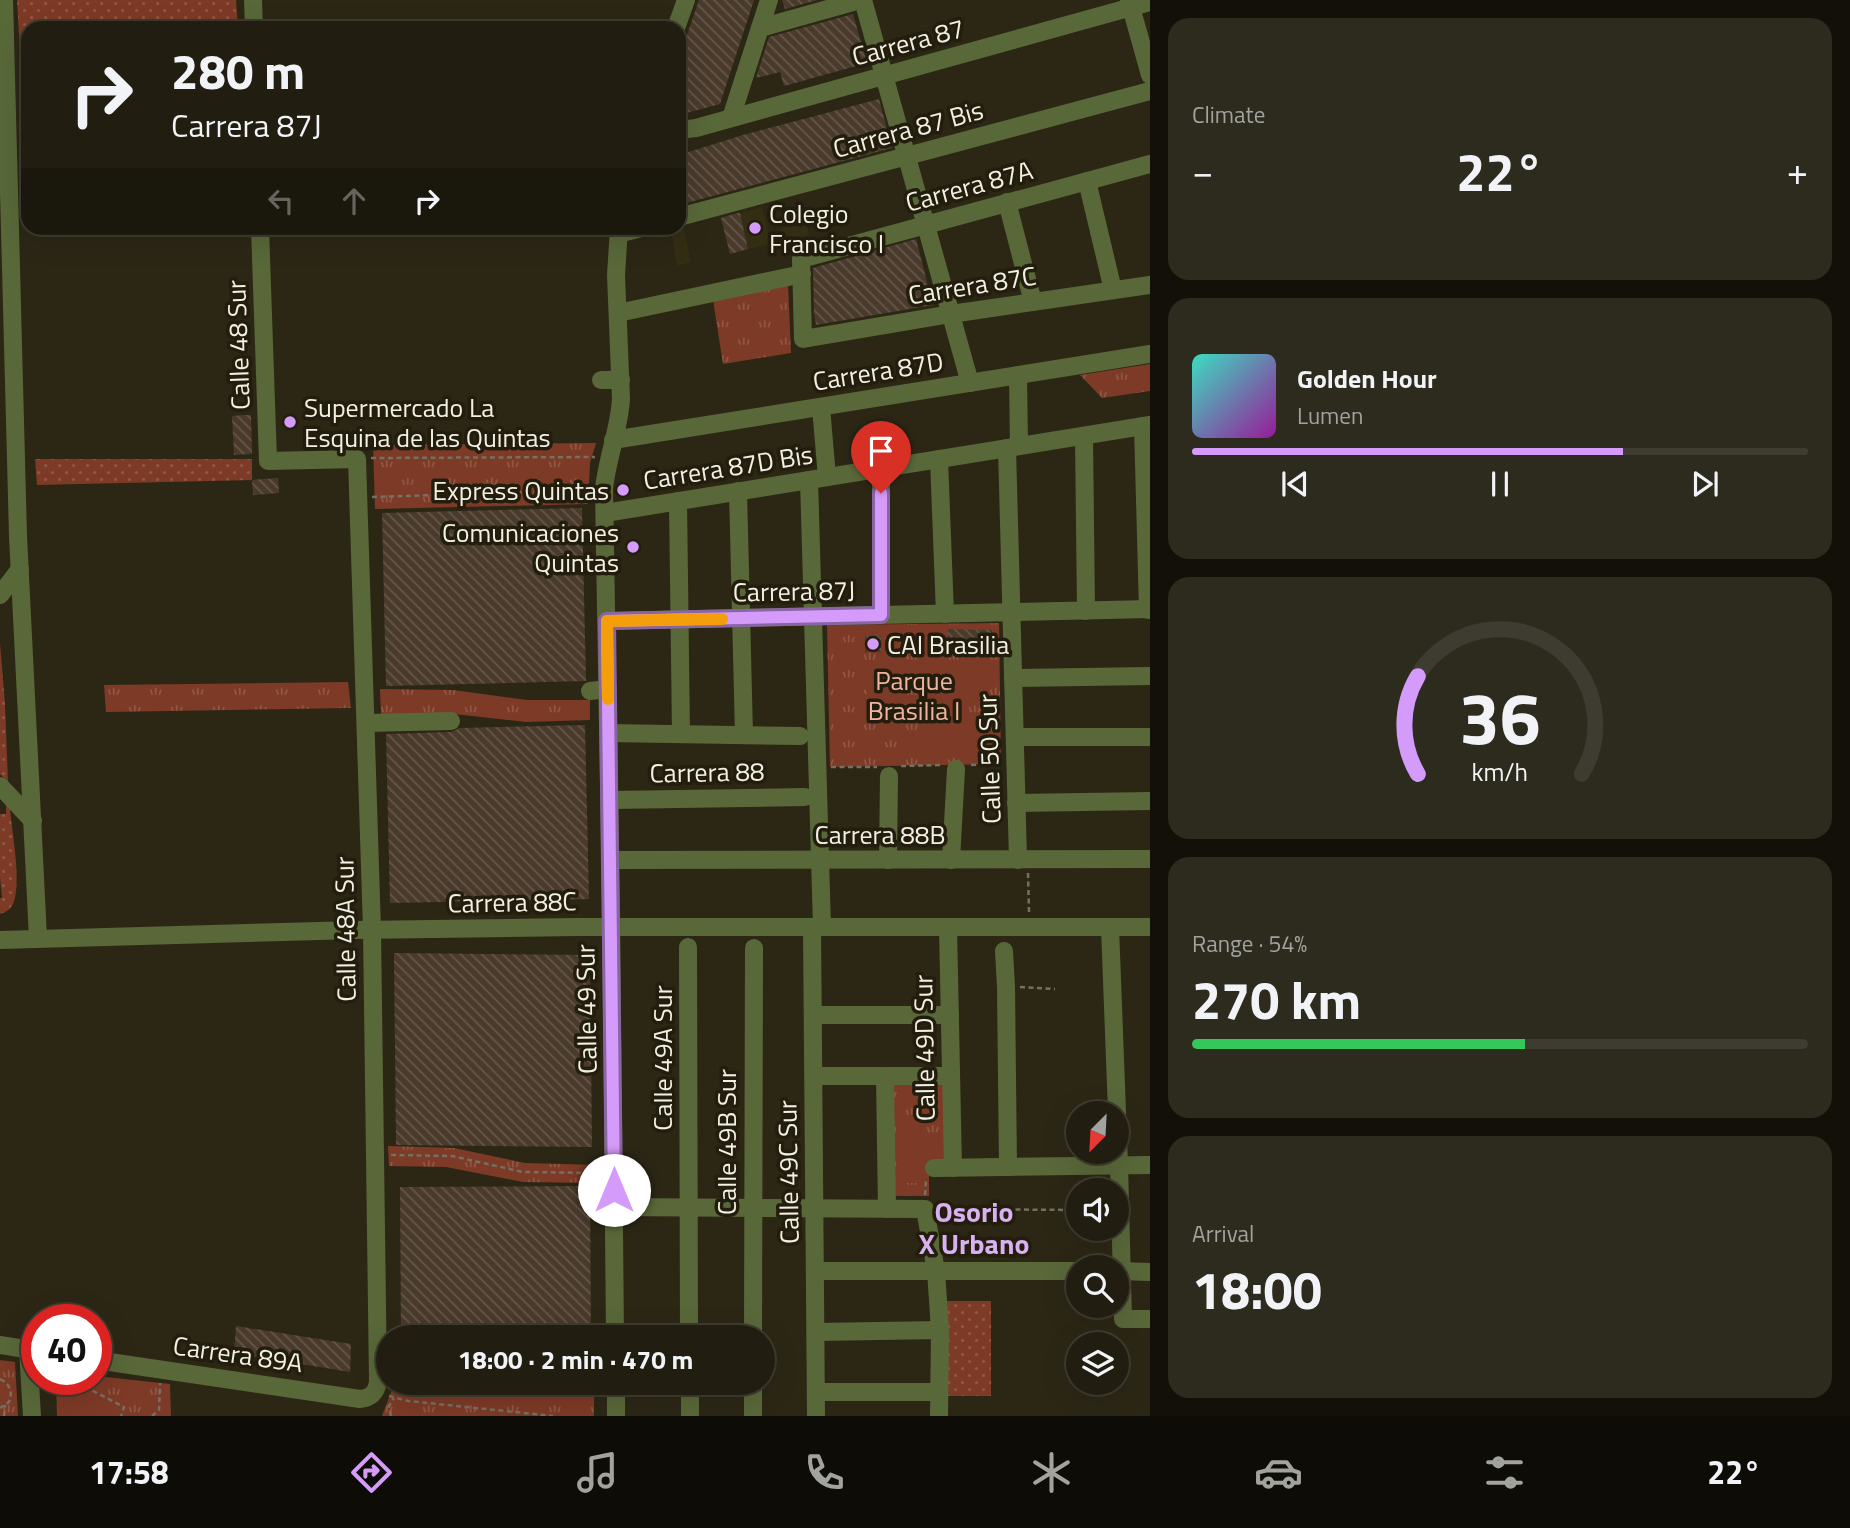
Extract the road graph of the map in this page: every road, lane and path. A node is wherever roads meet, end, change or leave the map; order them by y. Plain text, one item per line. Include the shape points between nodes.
1 (4, 0) edge
2 (253, 0) edge
3 (686, 0) edge
4 (769, 0) edge
5 (862, 0) edge
6 (1150, 2) edge
7 (1130, 4) edge
8 (254, 21) edge
9 (678, 21) edge
10 (760, 28) junction
11 (1150, 75) edge
12 (884, 76) junction
13 (1150, 91) edge
14 (731, 118) junction
15 (686, 129) edge
16 (907, 156) junction
17 (1150, 164) edge
18 (1087, 181) junction
19 (1007, 202) junction
20 (686, 215) edge
21 (926, 225) junction
22 (260, 235) edge
23 (618, 235) edge
24 (801, 267) junction
25 (1150, 285) edge
26 (1113, 290) junction
27 (1033, 302) junction
28 (618, 313) junction
29 (951, 314) junction
30 (1150, 354) edge
31 (1018, 375) junction
32 (601, 380) dead end
33 (621, 380) junction
34 (970, 383) junction
35 (821, 407) junction
36 (1147, 425) edge
37 (1084, 436) junction
38 (1013, 447) junction
39 (611, 448) junction
40 (357, 458) junction
41 (939, 459) junction
42 (881, 468) junction
43 (818, 479) junction
44 (604, 489) junction
45 (738, 491) junction
46 (359, 497) junction
47 (677, 501) junction
48 (605, 513) junction
49 (20, 569) junction
50 (0, 595) edge
51 (1149, 610) edge
52 (1086, 611) junction
53 (1011, 612) junction
54 (945, 614) junction
55 (881, 615) junction
56 (813, 617) junction
57 (741, 619) junction
58 (679, 620) junction
59 (607, 621) junction
60 (1150, 676) edge
61 (1013, 678) junction
62 (451, 722) dead end
63 (366, 723) junction
64 (608, 733) junction
65 (681, 734) junction
66 (744, 735) junction
67 (800, 736) dead end
68 (1015, 737) junction
69 (1150, 737) edge
70 (1015, 764) junction
71 (956, 766) junction
72 (817, 767) junction
73 (889, 770) junction
74 (0, 786) edge
75 (805, 797) dead end
76 (610, 800) junction
77 (1150, 802) edge
78 (1016, 803) junction
79 (33, 821) junction
80 (1022, 859) junction
81 (1150, 859) edge
82 (611, 860) junction
83 (820, 860) junction
84 (888, 860) junction
85 (951, 860) junction
86 (1029, 918) dead end
87 (612, 926) junction
88 (817, 927) junction
89 (948, 927) junction
90 (1110, 927) junction
91 (1150, 928) edge
92 (372, 930) junction
93 (38, 938) junction
94 (0, 940) edge
95 (688, 947) dead end
96 (754, 948) dead end
97 (1003, 951) dead end
98 (1006, 987) junction
99 (1055, 989) dead end
100 (813, 1015) junction
101 (950, 1015) junction
102 (814, 1076) junction
103 (885, 1076) junction
104 (951, 1076) junction
105 (608, 1162) junction
106 (1119, 1165) junction
107 (1150, 1165) edge
108 (379, 1166) junction
109 (1008, 1167) junction
110 (934, 1168) joint
111 (953, 1168) junction
112 (614, 1208) junction
113 (688, 1208) junction
114 (752, 1208) junction
115 (815, 1208) junction
116 (887, 1209) junction
117 (925, 1209) junction
118 (1066, 1210) edge
119 (1120, 1255) edge
120 (816, 1271) junction
121 (936, 1271) junction
122 (1066, 1271) edge
123 (1129, 1271) edge
124 (1150, 1272) edge
125 (1124, 1318) edge
126 (1150, 1319) edge
127 (615, 1325) edge
128 (689, 1325) edge
129 (752, 1325) edge
130 (940, 1330) junction
131 (816, 1332) junction
132 (0, 1345) edge
133 (21, 1348) edge
134 (112, 1362) edge
135 (161, 1369) junction
136 (0, 1379) edge
137 (816, 1392) junction
138 (939, 1392) junction
139 (374, 1393) junction
140 (32, 1395) edge
141 (101, 1395) edge
142 (616, 1395) edge
143 (690, 1395) edge
144 (753, 1395) edge
145 (394, 1398) junction
146 (5, 1405) junction
147 (0, 1408) edge
148 (4, 1416) edge
149 (32, 1416) edge
150 (121, 1416) edge
151 (152, 1416) edge
152 (391, 1416) edge
153 (553, 1416) edge
154 (616, 1416) edge
155 (690, 1416) edge
156 (753, 1416) edge
157 (816, 1416) edge
158 (939, 1416) edge

1 - 49 street
2 - 8 street
3 - 9 street
4 - 10 street
5 - 10 street
5 - 12 street
6 - 7 street, Carrera 87
7 - 11 street
7 - 12 street, Carrera 87
10 - 14 street
12 - 14 street, Carrera 87
12 - 16 street
13 - 16 street, Carrera 87 Bis
14 - 15 street, Carrera 87
16 - 20 street, Carrera 87 Bis
16 - 21 street
17 - 18 street, Carrera 87A
18 - 19 street, Carrera 87A
18 - 26 street
19 - 21 street, Carrera 87A
19 - 27 street
21 - 24 street, Carrera 87A
21 - 29 street
22 - 40 street, Calle 48 Sur via 268,461
23 - 28 street, Calle 49 Sur
24 - 28 street, Carrera 87A
24 - 29 street, Carrera 87C via 803,339
25 - 26 street, Carrera 87C
26 - 27 street, Carrera 87C
27 - 29 street, Carrera 87C
28 - 33 street, Calle 49 Sur
29 - 34 street
30 - 31 street, Carrera 87D
31 - 34 street, Carrera 87D
31 - 38 street, Calle 50 Sur
32 - 33 street
33 - 39 street, Calle 49 Sur via 620,416
34 - 35 street, Carrera 87D
35 - 39 street, Carrera 87D
35 - 43 street, Calle 49C Sur
36 - 37 street, Carrera 87D Bis
36 - 51 street
37 - 38 street, Carrera 87D Bis
37 - 52 street
38 - 41 street, Carrera 87D Bis
38 - 53 street, Calle 50 Sur
39 - 40 path
39 - 44 street, Calle 49 Sur
40 - 46 street, Calle 48A Sur
41 - 42 street, Carrera 87D Bis
41 - 54 street
42 - 43 street, Carrera 87D Bis
42 - 55 street
43 - 45 street, Carrera 87D Bis
43 - 56 street, Calle 49C Sur
44 - 46 path
44 - 48 street, Calle 49 Sur
45 - 47 street, Carrera 87D Bis
45 - 57 street
46 - 63 street, Calle 48A Sur
47 - 48 street, Carrera 87D Bis
47 - 58 street
48 - 59 street, Calle 49 Sur
49 - 50 street
49 - 79 street
51 - 52 street, Carrera 87J
52 - 53 street, Carrera 87J
53 - 54 street, Carrera 87J
53 - 61 street, Calle 50 Sur
54 - 55 street, Carrera 87J
55 - 56 street, Carrera 87J
56 - 57 street, Carrera 87J
56 - 72 street, Calle 49C Sur
57 - 58 street, Carrera 87J
57 - 66 street
58 - 59 street, Carrera 87J
58 - 65 street
59 - 64 street, Calle 49 Sur via 599,690
60 - 61 street
61 - 68 street, Calle 50 Sur
62 - 63 street
63 - 92 street, Calle 48A Sur
64 - 65 street
64 - 76 street, Calle 49 Sur
65 - 66 street
66 - 67 street
68 - 69 street
68 - 70 street, Calle 50 Sur
70 - 71 path
70 - 78 street, Calle 50 Sur
71 - 73 path
71 - 85 street
72 - 73 path
72 - 83 street, Calle 49C Sur
73 - 84 street
74 - 79 street
75 - 76 street, Carrera 88
76 - 82 street, Calle 49 Sur
77 - 78 street
78 - 80 street, Calle 50 Sur
79 - 93 street
80 - 81 street, Carrera 88B
80 - 85 street, Carrera 88B
80 - 86 path
82 - 83 street, Carrera 88B
82 - 87 street, Calle 49 Sur
83 - 84 street, Carrera 88B
83 - 88 street, Calle 49C Sur
84 - 85 street, Carrera 88B
87 - 88 street, Carrera 88C
87 - 92 street, Carrera 88C
87 - 105 street, Calle 49 Sur
88 - 89 street, Carrera 88C
88 - 100 street, Calle 49C Sur
89 - 90 street, Carrera 88C
89 - 101 street, Calle 49D Sur
90 - 91 street, Carrera 88C
90 - 106 street
92 - 93 street, Carrera 88C
92 - 108 street, Calle 48A Sur
93 - 94 street, Carrera 88C
95 - 113 street, Calle 49A Sur
96 - 114 street, Calle 49B Sur
97 - 98 street
98 - 99 path
98 - 109 street
100 - 101 street
100 - 102 street, Calle 49C Sur
101 - 104 street, Calle 49D Sur
102 - 103 street
102 - 115 street, Calle 49C Sur
103 - 104 street
103 - 116 street
104 - 111 street, Calle 49D Sur
105 - 108 path via 523,1172 452,1156
105 - 112 street, Calle 49 Sur
106 - 107 street
106 - 109 street
106 - 119 street
108 - 139 street, Calle 48A Sur via 378,1382
109 - 111 street
110 - 111 street
110 - 117 path via 926,1168
112 - 113 street
112 - 127 street, Calle 49 Sur
113 - 114 street
113 - 128 street, Calle 49A Sur
114 - 115 street
114 - 129 street, Calle 49B Sur
115 - 116 street
115 - 120 street, Calle 49C Sur
116 - 117 street
117 - 118 path
117 - 121 street
120 - 121 street
120 - 131 street, Calle 49C Sur
121 - 122 street
121 - 130 street
123 - 124 street
125 - 126 street
130 - 131 street
130 - 138 street
131 - 137 street, Calle 49C Sur
132 - 133 street
134 - 135 street, Carrera 89A
135 - 139 street, Carrera 89A via 360,1399
135 - 151 path via 159,1410
136 - 146 path via 11,1392
137 - 138 street
137 - 157 street, Calle 49C Sur
138 - 158 street
139 - 145 path
140 - 149 street
141 - 150 path via 124,1407
142 - 154 street
143 - 155 street
144 - 156 street
145 - 152 path via 389,1406
145 - 153 path
146 - 147 path
146 - 148 path

